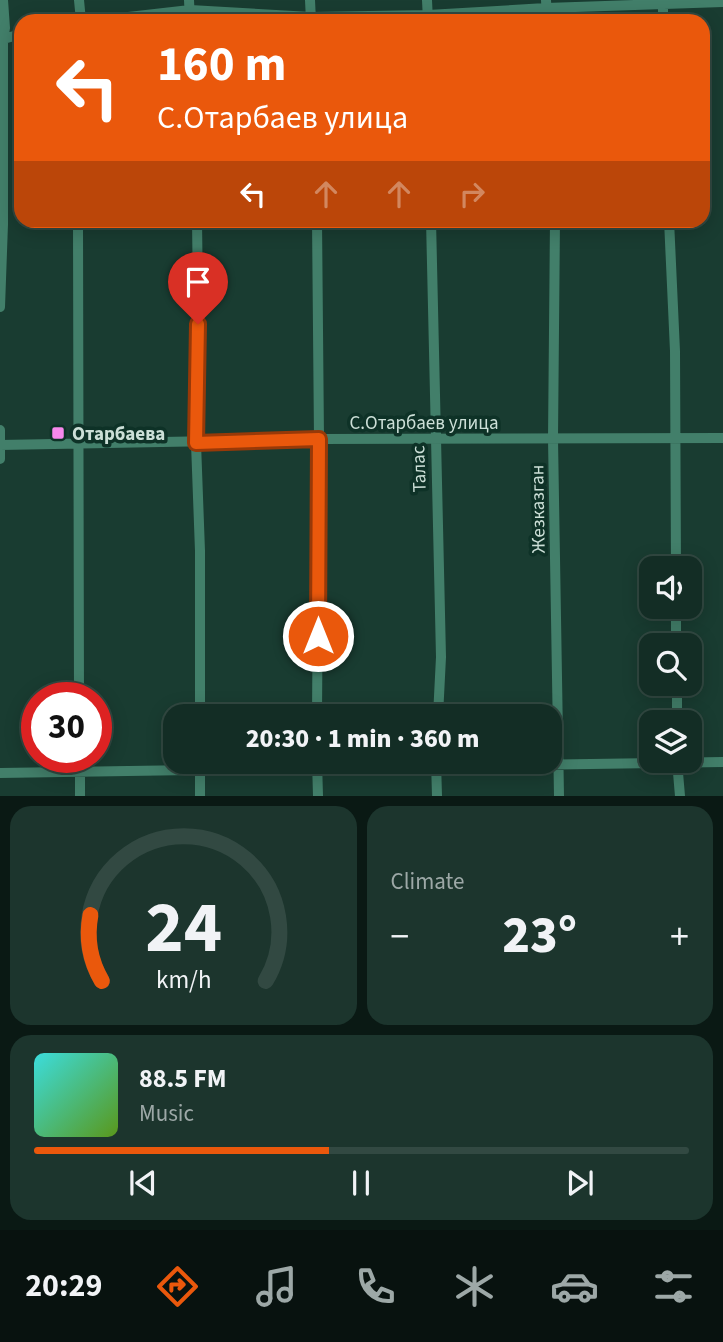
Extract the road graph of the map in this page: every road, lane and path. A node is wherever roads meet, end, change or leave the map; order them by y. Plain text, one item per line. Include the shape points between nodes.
1 (3, 0) edge
2 (663, 2) edge
3 (723, 2) edge
4 (546, 4) edge
5 (190, 10) edge
6 (155, 14) edge
7 (244, 14) edge
8 (462, 14) edge
9 (2, 40) edge
10 (78, 228) edge
11 (197, 228) edge
12 (317, 228) edge
13 (431, 228) edge
14 (555, 228) edge
15 (669, 228) edge
16 (0, 307) edge
17 (0, 430) edge
18 (676, 438) junction
19 (723, 438) edge
20 (319, 439) junction
21 (553, 439) junction
22 (435, 440) junction
23 (196, 443) junction
24 (0, 445) edge
25 (78, 445) junction
26 (0, 459) edge
27 (676, 556) edge
28 (79, 682) edge
29 (200, 704) edge
30 (317, 704) edge
31 (439, 704) edge
32 (558, 704) edge
33 (702, 762) edge
34 (723, 762) edge
35 (639, 763) edge
36 (562, 765) edge
37 (163, 768) edge
38 (112, 771) edge
39 (0, 773) edge
40 (21, 773) edge
41 (79, 773) edge
42 (678, 773) edge
43 (200, 774) edge
44 (317, 774) edge
45 (436, 774) edge
46 (559, 774) edge
47 (80, 796) edge
48 (200, 796) edge
49 (318, 796) edge
50 (437, 796) edge
51 (559, 796) edge
52 (680, 796) edge

1 - 9 street
2 - 3 street
2 - 4 street
4 - 8 street
5 - 6 street
5 - 7 street
9 - 16 street
10 - 25 street
11 - 23 street
12 - 20 street
13 - 22 street, Талас
14 - 21 street, Жезказган
15 - 18 street
17 - 24 street
18 - 19 street, С.Отарбаев улица
18 - 21 street, С.Отарбаев улица
18 - 27 street
20 - 22 street, С.Отарбаев улица
20 - 23 street, С.Отарбаев улица
20 - 30 street
21 - 22 street, С.Отарбаев улица
21 - 32 street, Жезказган
22 - 31 street, Талас
23 - 25 street, С.Отарбаев улица
23 - 29 street
24 - 25 street, С.Отарбаев улица
24 - 26 street
25 - 28 street
33 - 34 street
35 - 36 street
37 - 38 street
39 - 40 street
41 - 47 street
42 - 52 street
43 - 48 street
44 - 49 street
45 - 50 street
46 - 51 street, Жезказган

